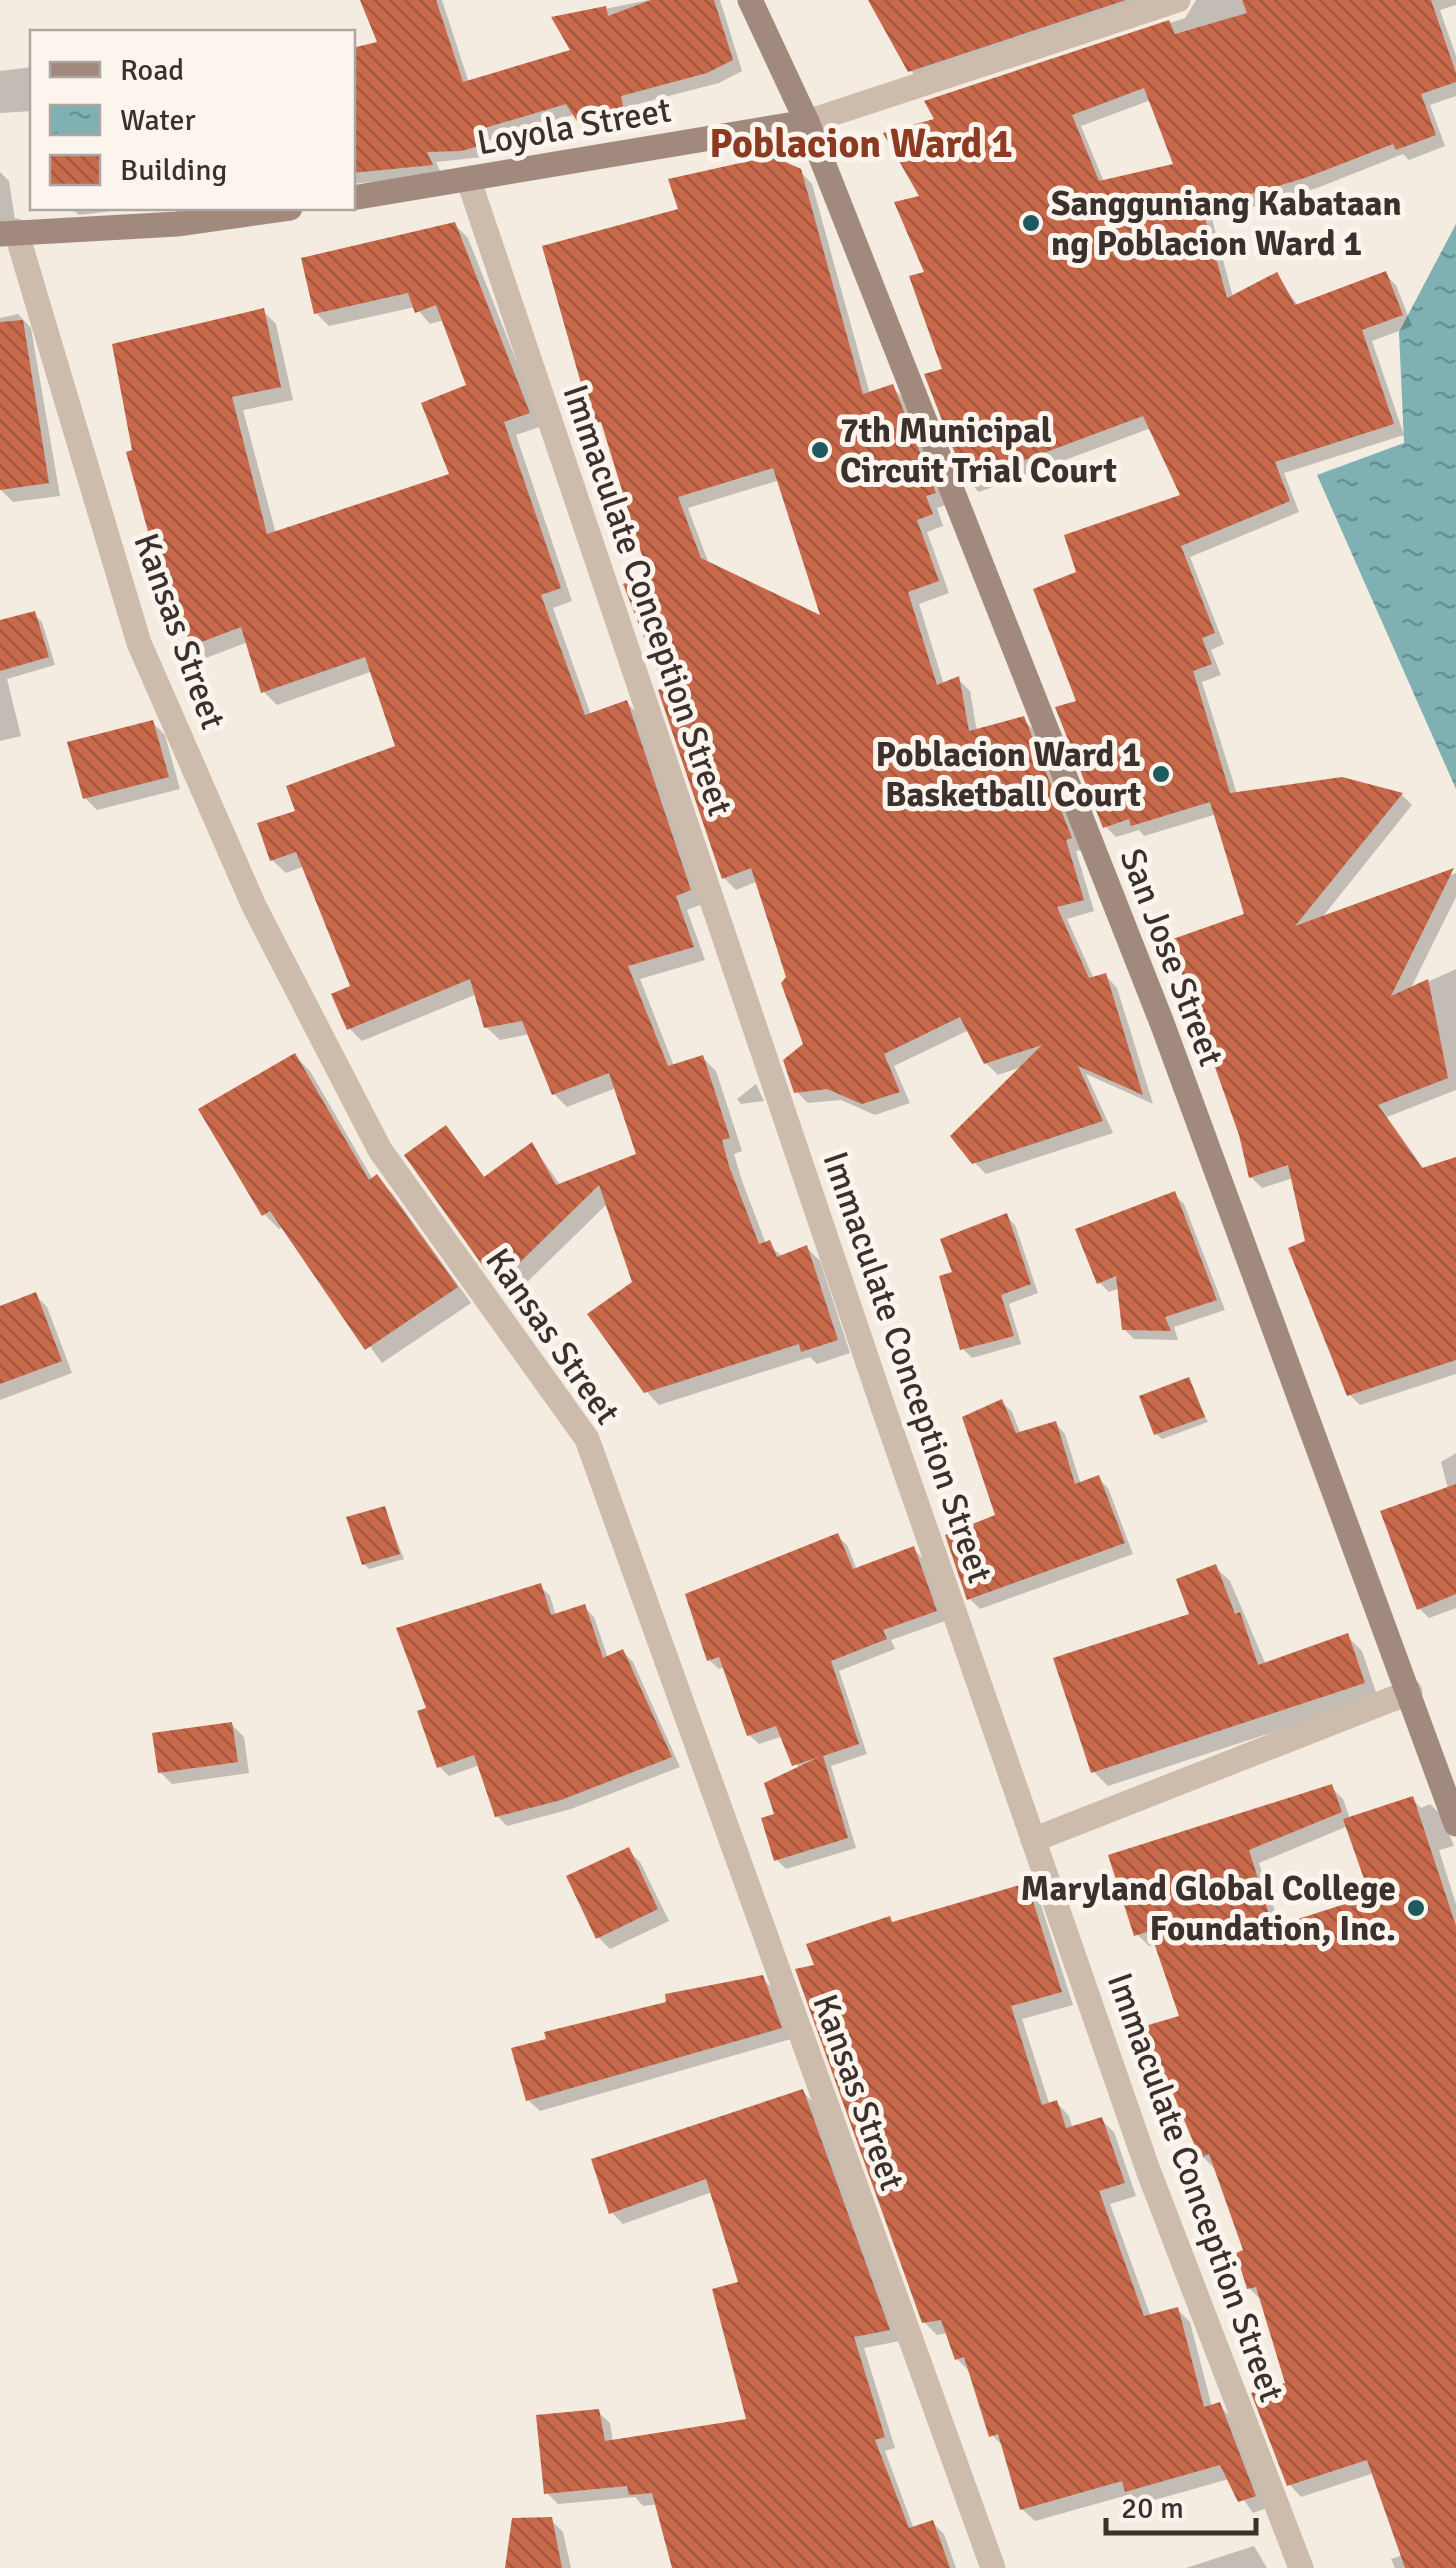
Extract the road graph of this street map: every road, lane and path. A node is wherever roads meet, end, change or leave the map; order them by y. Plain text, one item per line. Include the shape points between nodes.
1 (750, 0) edge
2 (1178, 0) edge
3 (807, 122) junction
4 (469, 181) junction
5 (355, 198) edge
6 (276, 210) edge
7 (8, 232) edge
8 (1410, 1692) junction
9 (1456, 1824) edge
10 (1033, 1840) junction
11 (993, 2568) edge
12 (1300, 2568) edge

1 - 3 street, San Jose Street
2 - 3 street
3 - 4 street, Loyola Street
3 - 8 street, San Jose Street via 1162,1023
4 - 5 street, Loyola Street
4 - 10 street, Immaculate Conception Street
6 - 7 street via 178,224
7 - 11 street, Kansas Street via 139,643 254,906 380,1150 587,1439
8 - 9 street, San Jose Street
8 - 10 street
10 - 12 street, Immaculate Conception Street via 1148,2170

